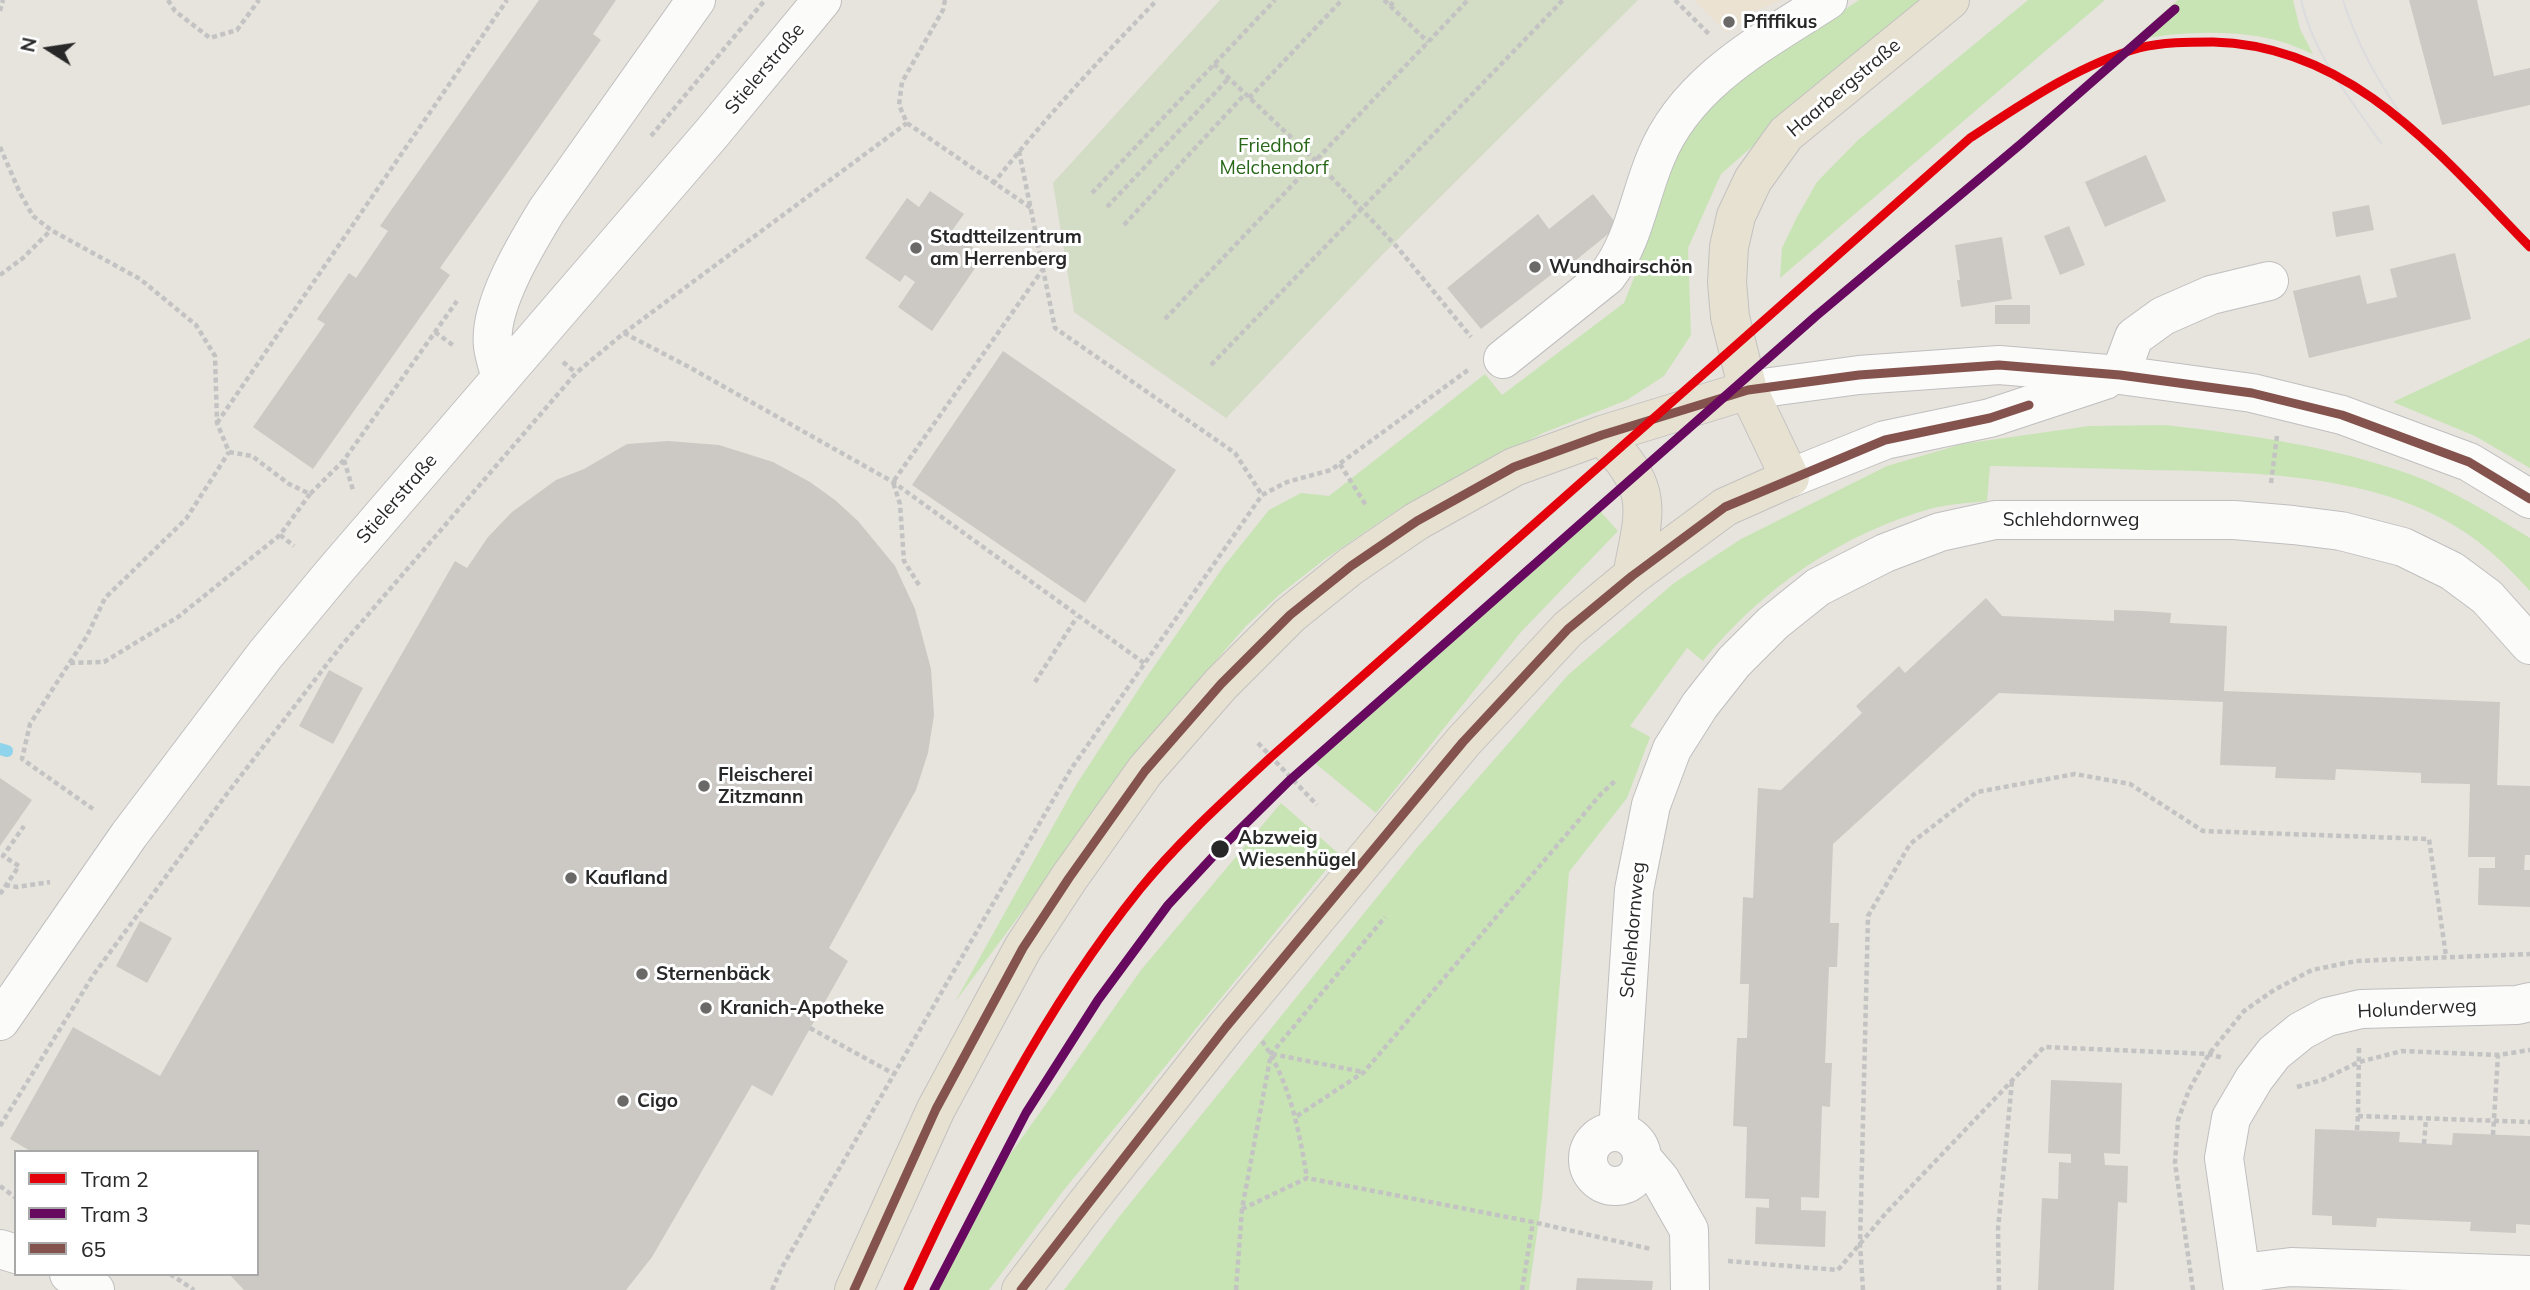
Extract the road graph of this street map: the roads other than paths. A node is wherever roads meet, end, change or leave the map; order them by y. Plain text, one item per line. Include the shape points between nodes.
1 (696, 0) edge
2 (822, 0) edge
3 (1828, 0) edge
4 (1950, 0) edge
5 (2269, 281) dead end
6 (1495, 358) road end
7 (2120, 375) junction
8 (501, 378) junction
9 (1748, 390) junction
10 (1602, 435) junction
11 (1790, 478) junction
12 (2530, 499) edge
13 (1632, 576) junction
14 (2530, 645) edge
15 (2530, 1002) edge
16 (0, 1021) edge
17 (1690, 1274) edge
18 (2530, 1275) edge
19 (72, 1276) edge
20 (2242, 1281) edge
21 (95, 1290) edge
22 (854, 1290) edge
23 (1021, 1290) edge

1 - 8 street via 528,243 497,315 492,345
2 - 8 street, Stielerstraße
3 - 6 street via 1734,60 1692,101 1656,157 1629,237 1607,276
4 - 9 main road, Haarbergstraße via 1786,134 1753,180 1736,216 1727,282 1730,317
5 - 7 street via 2211,295 2163,316 2134,337
7 - 9 street via 1999,365 1859,375
7 - 11 street via 1990,418 1885,440
7 - 12 street via 2252,393 2343,415 2469,461
8 - 16 street, Stielerstraße via 265,655 64,926
9 - 10 main road
9 - 11 main road, Haarbergstraße
10 - 13 main road via 1626,462 1641,491 1644,509
10 - 22 main road via 1514,467 1417,521 1290,615 1213,693 1145,771 1023,948 936,1109
11 - 13 main road via 1725,507
13 - 23 main road via 1568,629 1463,743 1226,1027
14 - 17 street, Schlehdornweg via 2487,597 2452,572 2403,547 2341,531 2266,522 1995,520 1940,532 1818,587 1734,662 1672,749 1651,805 1634,890 1630,1145 1660,1179 1689,1230
15 - 20 street, Holunderweg via 2361,1009 2327,1017 2274,1053 2231,1118 2224,1158
18 - 20 street via 2291,1267
19 - 21 street

